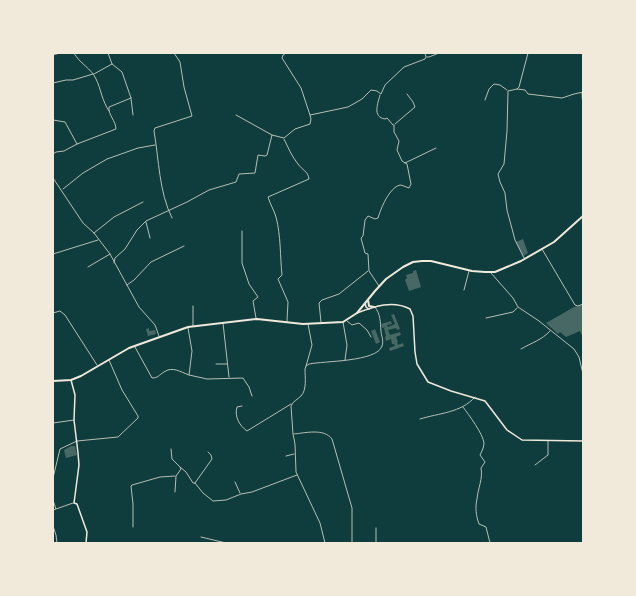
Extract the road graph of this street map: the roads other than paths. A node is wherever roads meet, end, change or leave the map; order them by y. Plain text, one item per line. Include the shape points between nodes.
1 (60, 53) edge
2 (74, 53) edge
3 (108, 53) edge
4 (174, 53) edge
5 (286, 53) edge
6 (425, 53) edge
7 (439, 53) edge
8 (528, 53) edge
9 (53, 55) edge
10 (426, 57) junction
11 (112, 64) junction
12 (93, 74) junction
13 (53, 83) edge
14 (517, 89) junction
15 (377, 91) junction
16 (508, 91) junction
17 (582, 93) edge
18 (380, 94) junction
19 (407, 94) dead end
20 (131, 98) junction
21 (379, 98) junction
22 (485, 100) dead end
23 (583, 108) edge
24 (108, 111) junction
25 (583, 114) edge
26 (133, 115) dead end
27 (236, 115) dead end
28 (310, 115) junction
29 (53, 120) edge
30 (583, 120) edge
31 (394, 125) junction
32 (272, 135) junction
33 (284, 138) junction
34 (77, 144) junction
35 (156, 145) junction
36 (436, 148) dead end
37 (53, 154) edge
38 (405, 163) junction
39 (53, 178) edge
40 (55, 180) junction
41 (53, 182) edge
42 (62, 190) junction
43 (274, 190) dead end
44 (275, 194) junction
45 (144, 202) dead end
46 (168, 211) junction
47 (583, 216) edge
48 (172, 218) dead end
49 (146, 221) junction
50 (242, 231) dead end
51 (94, 233) junction
52 (150, 238) dead end
53 (98, 239) junction
54 (184, 246) dead end
55 (542, 249) junction
56 (53, 254) edge
57 (110, 254) junction
58 (524, 259) junction
59 (114, 262) junction
60 (88, 267) dead end
61 (469, 270) junction
62 (369, 271) junction
63 (491, 272) junction
64 (127, 286) junction
65 (379, 286) junction
66 (464, 290) dead end
67 (368, 299) junction
68 (365, 303) junction
69 (583, 304) edge
70 (193, 306) dead end
71 (374, 307) junction
72 (518, 307) junction
73 (369, 309) junction
74 (53, 313) edge
75 (357, 313) junction
76 (486, 318) dead end
77 (256, 319) junction
78 (347, 321) junction
79 (223, 322) junction
80 (287, 322) junction
81 (343, 322) junction
82 (321, 323) junction
83 (308, 324) junction
84 (193, 326) junction
85 (188, 327) junction
86 (550, 331) junction
87 (160, 337) junction
88 (371, 337) dead end
89 (134, 346) junction
90 (521, 349) dead end
91 (109, 360) junction
92 (345, 361) junction
93 (216, 364) dead end
94 (227, 364) junction
95 (306, 366) junction
96 (97, 367) junction
97 (583, 374) edge
98 (189, 376) junction
99 (229, 378) junction
100 (71, 380) junction
101 (53, 381) edge
102 (252, 396) dead end
103 (475, 397) junction
104 (291, 404) junction
105 (242, 406) dead end
106 (463, 407) junction
107 (420, 419) dead end
108 (74, 420) junction
109 (53, 423) edge
110 (293, 434) junction
111 (548, 440) junction
112 (77, 441) junction
113 (583, 441) edge
114 (170, 449) dead end
115 (208, 452) dead end
116 (295, 454) junction
117 (286, 456) dead end
118 (535, 464) dead end
119 (180, 467) junction
120 (297, 475) junction
121 (176, 476) junction
122 (53, 478) edge
123 (235, 482) dead end
124 (195, 483) junction
125 (175, 492) dead end
126 (241, 494) junction
127 (53, 500) edge
128 (74, 503) junction
129 (56, 509) junction
130 (53, 510) edge
131 (53, 526) edge
132 (133, 527) dead end
133 (376, 528) dead end
134 (201, 537) dead end
135 (57, 543) edge
136 (86, 543) edge
137 (226, 543) edge
138 (325, 543) edge
139 (352, 543) edge
140 (376, 543) edge
141 (490, 543) edge

1 - 9 street
2 - 12 street
3 - 11 street
4 - 35 street via 180,62 192,116 155,128
5 - 28 street via 282,58 301,88
6 - 10 street
7 - 10 street
8 - 14 street
10 - 18 street via 418,63 406,65 385,85
11 - 12 street
11 - 20 street via 122,72
12 - 13 street
12 - 24 street
14 - 16 street
14 - 17 street via 525,90 528,94 561,98
15 - 18 street
15 - 21 street
15 - 28 street via 371,90 348,107
16 - 22 street via 494,84
16 - 58 street via 504,164 498,176 505,193 515,240
17 - 23 street
18 - 21 street
19 - 31 street via 415,106
20 - 24 street via 110,106
20 - 26 street
21 - 31 street via 376,110 378,116 387,118
24 - 34 street via 116,129
25 - 30 street
27 - 32 street
28 - 33 street via 310,124 295,129
29 - 34 street via 65,122
31 - 38 street via 394,132 399,141 397,150
32 - 33 street
32 - 46 street via 267,155 258,155 255,173 239,174 236,182 209,190
33 - 44 street via 298,165 309,179
34 - 37 street
35 - 42 street via 138,148 107,159
35 - 46 street
36 - 38 street
38 - 62 street via 409,172 410,187 398,186 389,194 378,218 368,216 366,220 361,238 364,252 368,254
39 - 40 street
40 - 41 street
40 - 42 street
42 - 51 street via 83,223
43 - 44 street
44 - 80 street via 268,197 276,216 281,242 282,275 278,279 288,302
45 - 51 street via 114,217
46 - 48 street
46 - 49 street
47 - 55 main road via 564,234
49 - 52 street
49 - 59 street
50 - 77 street via 242,263 249,284 258,297 253,302
51 - 53 street
53 - 56 street
53 - 57 street
54 - 64 street via 151,262
55 - 58 main road
55 - 69 street via 575,304
57 - 59 street
57 - 60 street
58 - 63 main road
59 - 64 street
61 - 63 main road
61 - 65 main road via 431,261 413,262
61 - 66 street
62 - 65 street
62 - 82 street via 339,294 319,303
63 - 72 street
64 - 87 street via 139,307 155,325
65 - 67 main road
67 - 68 main road
67 - 71 main road via 368,305
68 - 73 main road
68 - 75 main road
70 - 84 street
71 - 73 main road
71 - 92 street via 380,315 380,350
71 - 103 main road via 403,305 410,309 413,316 417,364 428,382
72 - 76 street via 513,312
72 - 86 street
73 - 75 main road
74 - 96 street via 60,311 66,315
75 - 78 main road
77 - 79 main road
77 - 80 main road
78 - 81 main road
78 - 88 street via 352,325 359,323
79 - 84 main road
79 - 94 street
80 - 83 main road
81 - 82 main road
81 - 92 street via 347,345
82 - 83 main road
83 - 95 street via 312,347
84 - 85 main road
85 - 87 main road
85 - 98 street via 192,351
86 - 90 street via 546,336
86 - 97 street via 574,349
87 - 89 main road
89 - 91 main road
89 - 98 street via 152,378 169,369
91 - 96 main road
91 - 112 street via 138,418 118,437
92 - 95 street via 313,363
93 - 94 street
94 - 99 street
95 - 104 street via 304,393
96 - 100 main road
98 - 99 street via 207,379
99 - 102 street via 243,378
100 - 101 main road
100 - 108 main road via 75,394
103 - 106 street
103 - 111 main road via 485,401 515,437 522,440
104 - 105 street via 247,431 237,416 237,407
104 - 110 street
106 - 107 street
106 - 141 street via 483,440 480,455 485,462 481,468 476,513 479,524 486,527
108 - 109 street
108 - 112 main road
110 - 116 street
110 - 139 street via 324,433 332,439 351,503
111 - 113 main road
111 - 118 street via 548,455
112 - 122 street via 60,449
112 - 128 main road via 79,465
114 - 119 street via 172,459
115 - 124 street via 211,456 210,462
116 - 117 street
116 - 120 street
119 - 121 street
119 - 124 street
120 - 126 street
120 - 138 street via 320,523
121 - 125 street
121 - 132 street via 160,477 131,486
123 - 126 street
124 - 126 street via 214,501 226,500
127 - 129 street
128 - 129 street
128 - 136 main road via 77,504 87,532
129 - 130 street
131 - 135 street
133 - 140 street
134 - 137 street

